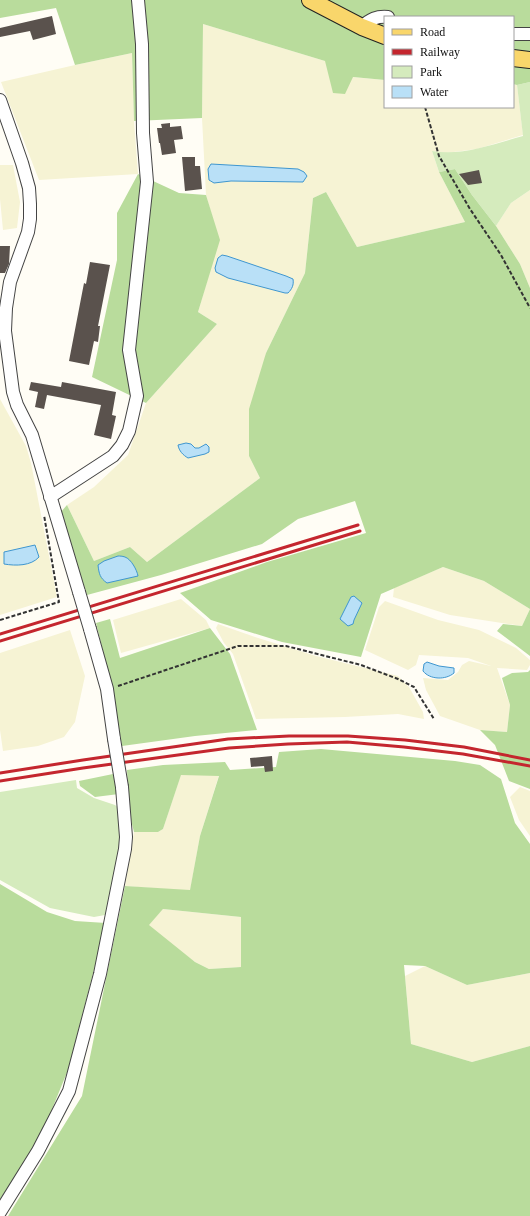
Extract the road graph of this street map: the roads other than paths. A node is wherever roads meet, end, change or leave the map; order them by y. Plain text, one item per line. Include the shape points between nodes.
1 (138, 0) edge
2 (310, 0) edge
3 (384, 17) edge
4 (362, 27) junction
5 (514, 34) edge
6 (530, 34) edge
7 (384, 36) edge
8 (514, 58) edge
9 (530, 60) edge
10 (0, 100) edge
11 (50, 497) junction
12 (0, 1212) edge

1 - 11 street via 147,182 129,350 137,396 128,431 122,445 113,456
2 - 4 main road
3 - 4 street via 369,20
4 - 7 main road
5 - 6 street
8 - 9 main road
10 - 11 street via 22,163 29,188 30,204 28,232 10,282 6,308 11,379 17,406 32,435
11 - 12 street, bridge via 107,690 122,787 126,837 100,974 69,1091 38,1152

